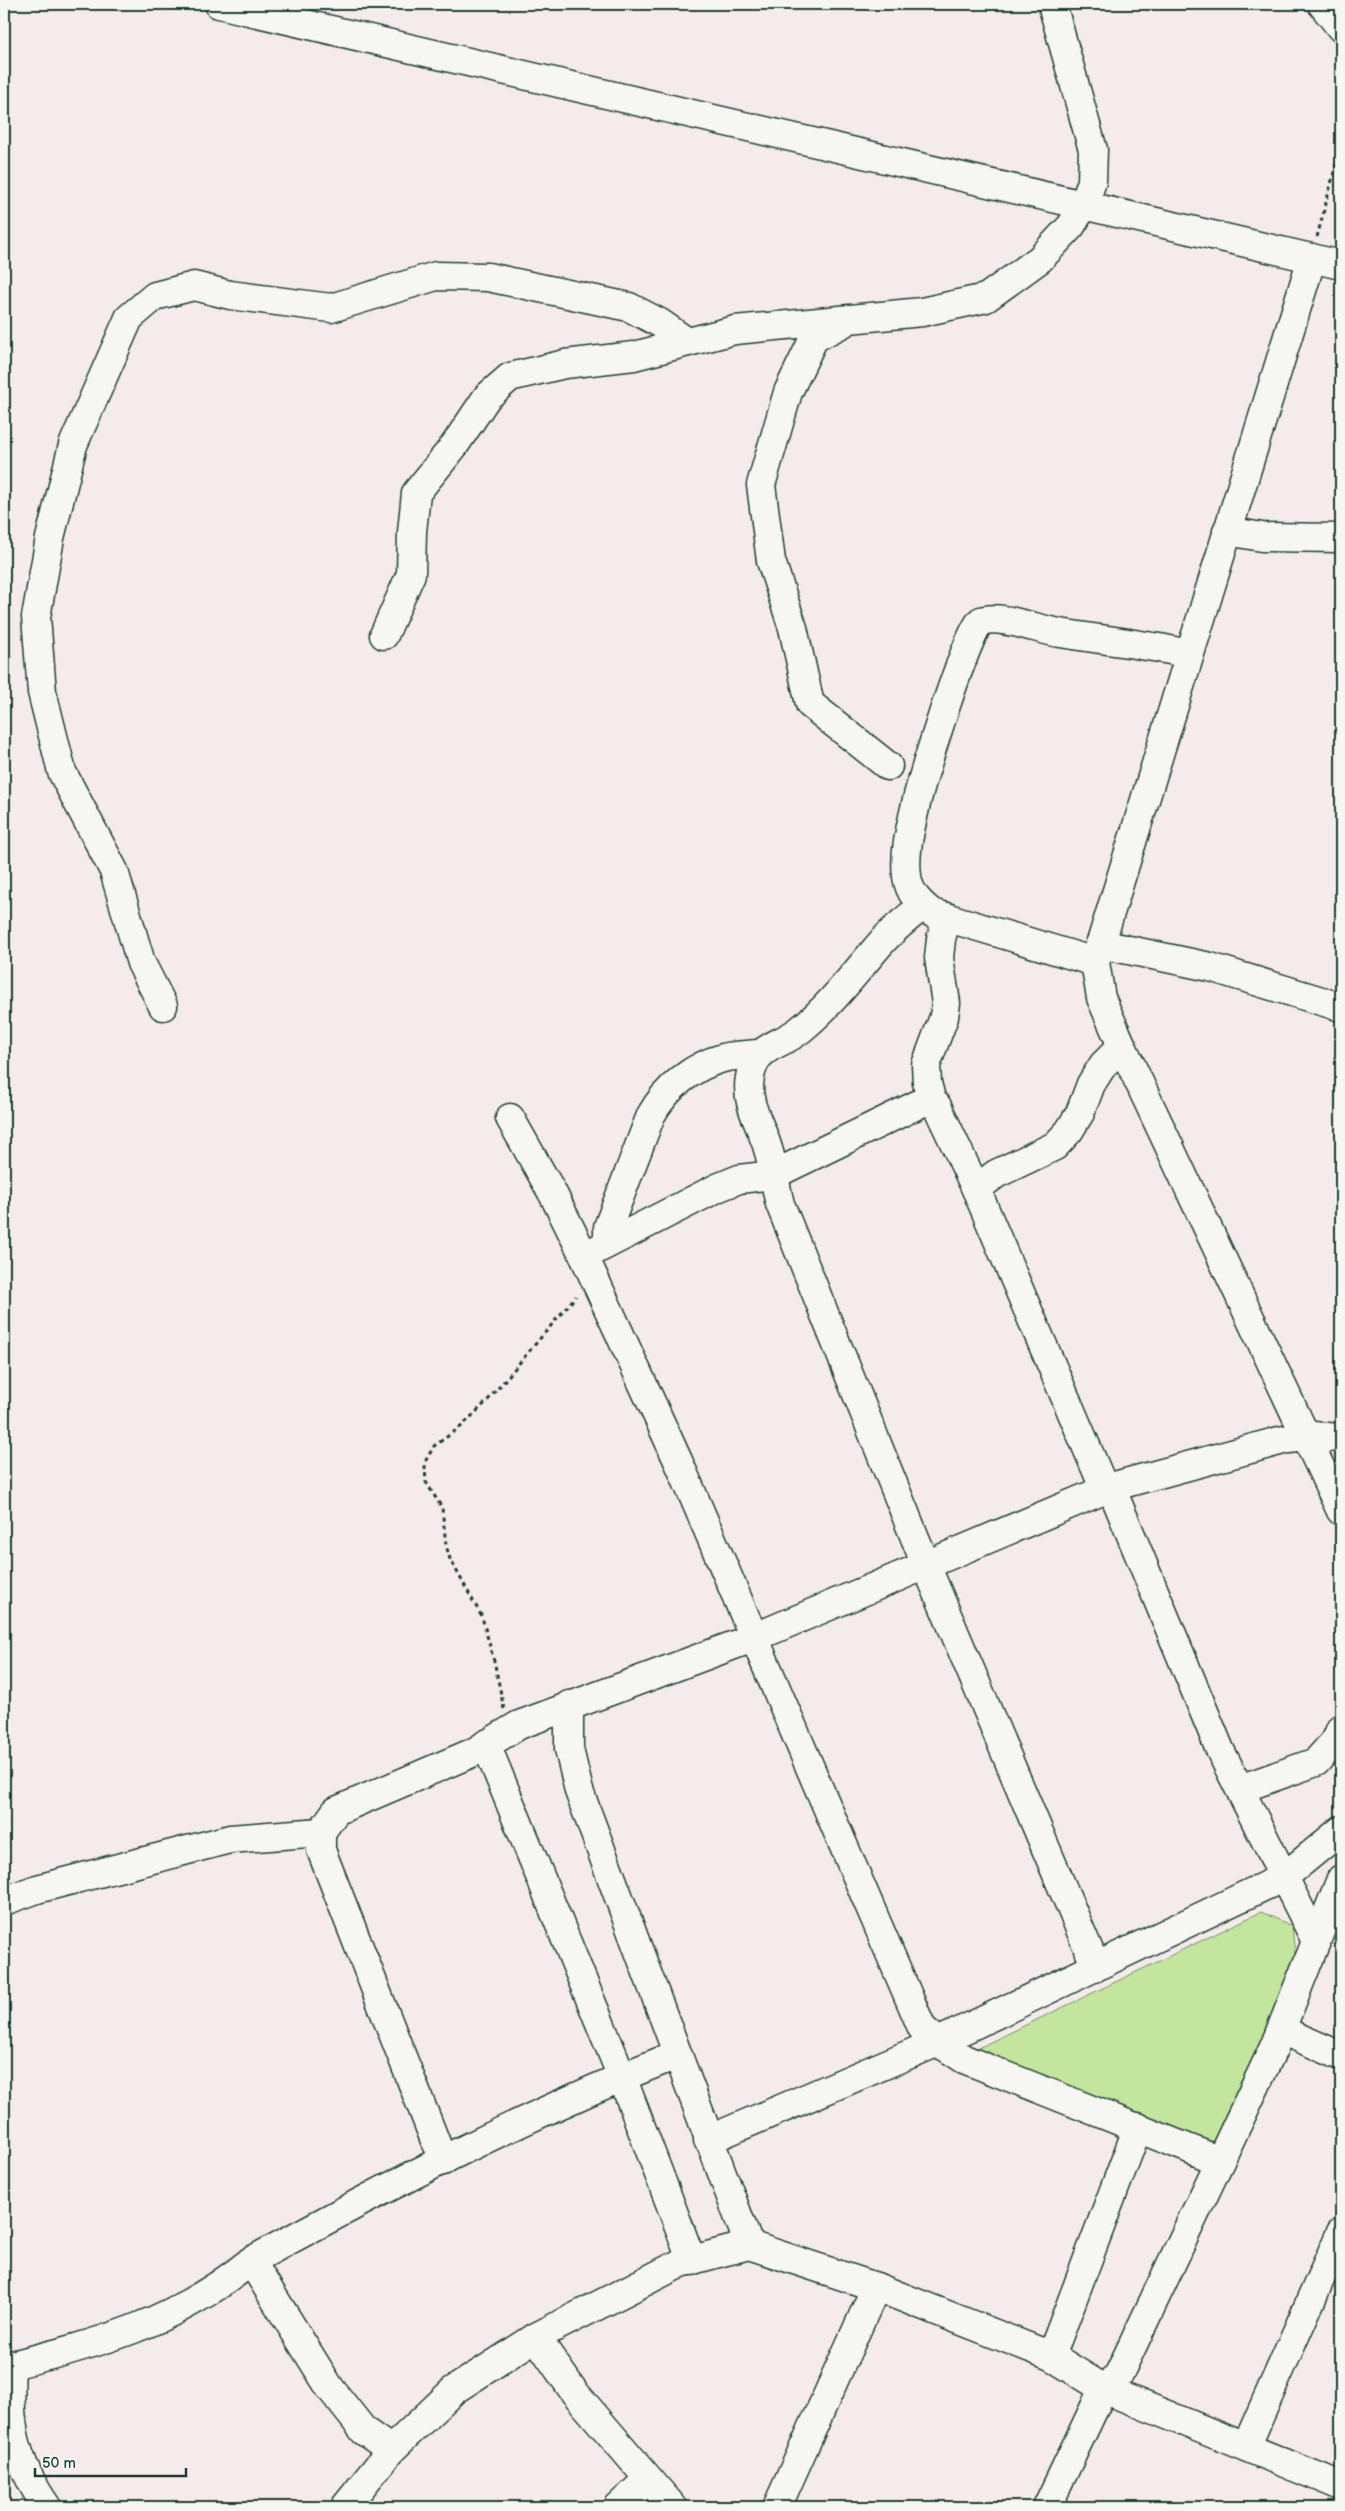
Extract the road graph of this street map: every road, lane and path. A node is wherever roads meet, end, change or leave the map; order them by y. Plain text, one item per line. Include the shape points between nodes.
1 (219, 4) edge
2 (1052, 4) edge
3 (1322, 4) edge
4 (1341, 28) edge
5 (1341, 146) edge
6 (1084, 205) junction
7 (1312, 258) junction
8 (1341, 265) edge
9 (852, 318) junction
10 (687, 342) junction
11 (1227, 531) junction
12 (1341, 538) edge
13 (384, 636) dead end
14 (1189, 654) junction
15 (888, 766) dead end
16 (922, 906) junction
17 (947, 917) junction
18 (1097, 953) junction
19 (163, 1006) dead end
20 (1341, 1007) edge
21 (1122, 1046) junction
22 (758, 1054) junction
23 (932, 1102) junction
24 (510, 1118) dead end
25 (773, 1175) junction
26 (976, 1189) junction
27 (608, 1243) junction
28 (589, 1268) junction
29 (1306, 1437) junction
30 (1341, 1438) edge
31 (1108, 1489) junction
32 (1341, 1511) edge
33 (926, 1565) junction
34 (753, 1638) junction
35 (569, 1705) junction
36 (1339, 1737) edge
37 (497, 1738) junction
38 (1240, 1789) junction
39 (1341, 1830) edge
40 (321, 1832) junction
41 (1284, 1877) junction
42 (1341, 1879) edge
43 (4, 1901) edge
44 (1316, 1941) junction
45 (1096, 1967) junction
46 (1281, 2030) junction
47 (938, 2042) junction
48 (676, 2055) junction
49 (1341, 2056) edge
50 (622, 2077) junction
51 (1138, 2127) junction
52 (708, 2140) junction
53 (443, 2161) junction
54 (1220, 2161) junction
55 (1341, 2232) edge
56 (749, 2246) junction
57 (252, 2261) junction
58 (692, 2261) junction
59 (1336, 2261) edge
60 (876, 2287) junction
61 (536, 2337) junction
62 (1051, 2356) junction
63 (7, 2366) edge
64 (1106, 2390) junction
65 (1246, 2447) junction
66 (391, 2450) junction
67 (647, 2480) junction
68 (1341, 2486) edge
69 (46, 2507) edge
70 (345, 2507) edge
71 (618, 2507) edge
72 (673, 2507) edge
73 (777, 2507) edge
74 (1047, 2507) edge

1 - 6 street
2 - 6 street via 1093,150 1092,180
3 - 4 street
5 - 7 path
6 - 7 street
6 - 9 street via 1071,226 1040,259 986,298 922,312
7 - 8 street
7 - 11 street
9 - 10 street via 735,330
9 - 15 street via 814,338 788,392 761,485 771,561 793,628 810,704
10 - 13 street via 634,356 565,364 510,377 487,397 454,446 416,492 412,574
10 - 19 street via 629,307 488,277 436,276 331,308 230,295 194,286 155,296 129,318 73,445 50,538 36,617 42,692 62,772 114,871 141,964
11 - 12 street via 1269,538
11 - 14 street
14 - 16 street via 993,619 977,625 962,660 923,780 910,832 907,878
14 - 18 street
16 - 17 street
16 - 22 street via 881,943 816,1016 798,1032
17 - 18 street
17 - 23 street via 939,958 946,1003 926,1065
18 - 20 street via 1210,967
18 - 21 street via 1101,998
21 - 26 street via 1103,1065 1091,1084 1080,1113 1055,1146 996,1174
21 - 29 street
22 - 25 street via 750,1076 749,1095 757,1124 766,1141
22 - 27 street via 723,1058 700,1068 680,1080 658,1102 608,1227
23 - 25 street via 923,1102
23 - 26 street via 938,1106
24 - 28 street via 553,1194
25 - 27 street via 739,1179 717,1188
25 - 33 street via 784,1214
26 - 31 street
27 - 28 street
28 - 34 street via 680,1465
28 - 37 path via 582,1289 488,1400 462,1426 434,1446 426,1460 426,1482 442,1508 448,1552 482,1617 495,1665
29 - 30 street
29 - 31 street via 1283,1440
29 - 32 street
31 - 33 street
31 - 38 street via 1220,1750
33 - 34 street
33 - 45 street
34 - 35 street
34 - 47 street via 922,2028
35 - 37 street
35 - 48 street via 569,1749 578,1792
36 - 38 street via 1316,1762
37 - 40 street via 336,1811
37 - 50 street
38 - 41 street
39 - 41 street
40 - 43 street via 230,1839 37,1888
40 - 53 street via 321,1850
41 - 44 street
41 - 45 street
42 - 44 street
44 - 46 street
45 - 47 street
46 - 49 street
46 - 54 street
47 - 51 street via 964,2059
47 - 52 street
48 - 50 street
48 - 52 street
50 - 53 street
50 - 58 street
51 - 54 street
51 - 62 street
52 - 56 street
53 - 57 street
54 - 64 street via 1118,2374
55 - 59 street
56 - 58 street
56 - 60 street
57 - 63 street via 202,2298 114,2338
57 - 66 street via 330,2388 364,2431
58 - 61 street via 681,2263 623,2291
59 - 65 street
60 - 62 street
60 - 73 street
61 - 66 street via 454,2390
61 - 67 street via 575,2393
62 - 64 street
63 - 69 street via 15,2442 27,2475
64 - 65 street
64 - 74 street via 1099,2398
65 - 68 street
66 - 70 street
67 - 71 street
67 - 72 street

